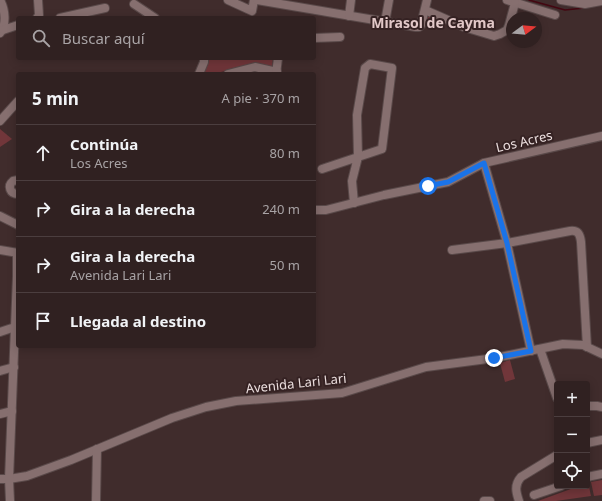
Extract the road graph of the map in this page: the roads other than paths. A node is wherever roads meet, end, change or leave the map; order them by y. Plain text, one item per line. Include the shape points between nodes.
1 (0, 0) edge
2 (38, 0) edge
3 (228, 0) edge
4 (254, 0) edge
5 (257, 0) edge
6 (351, 0) edge
7 (389, 0) edge
8 (427, 0) edge
9 (561, 0) edge
10 (511, 1) edge
11 (602, 1) edge
12 (134, 4) dead end
13 (105, 8) dead end
14 (425, 10) junction
15 (555, 15) dead end
16 (38, 16) edge
17 (69, 16) edge
18 (152, 16) edge
19 (349, 16) junction
20 (385, 22) junction
21 (16, 26) edge
22 (1, 32) edge
23 (340, 37) dead end
24 (316, 38) edge
25 (204, 60) edge
26 (278, 60) edge
27 (200, 72) edge
28 (236, 72) edge
29 (273, 72) edge
30 (277, 72) edge
31 (16, 104) edge
32 (0, 121) edge
33 (602, 136) edge
34 (358, 157) junction
35 (484, 163) junction
36 (322, 169) dead end
37 (16, 180) edge
38 (16, 194) edge
39 (354, 203) junction
40 (316, 210) edge
41 (0, 216) edge
42 (16, 224) edge
43 (507, 243) junction
44 (0, 250) edge
45 (452, 250) dead end
46 (16, 253) edge
47 (16, 310) edge
48 (15, 327) junction
49 (0, 332) edge
50 (587, 347) junction
51 (540, 349) junction
52 (531, 351) junction
53 (602, 354) edge
54 (14, 367) junction
55 (0, 371) edge
56 (554, 389) edge
57 (590, 406) edge
58 (602, 407) edge
59 (12, 411) junction
60 (0, 414) edge
61 (602, 440) edge
62 (590, 442) edge
63 (97, 449) junction
64 (554, 457) edge
65 (602, 474) edge
66 (590, 476) edge
67 (0, 479) edge
68 (9, 479) junction
69 (554, 488) edge
70 (534, 495) dead end
71 (10, 501) edge
72 (96, 501) edge
73 (484, 501) edge
74 (490, 501) edge
75 (519, 501) edge

1 - 22 street via 5,23
2 - 16 street
3 - 4 street via 252,11
5 - 19 street
6 - 19 street
7 - 20 street
8 - 14 street
9 - 11 street via 585,4
10 - 14 street via 509,25 506,30 494,36 464,27
10 - 15 street
12 - 18 street
13 - 17 street
14 - 20 street via 419,27
19 - 20 street
21 - 22 street
23 - 24 street
25 - 27 street
26 - 30 street
28 - 29 street via 255,67
31 - 32 street
33 - 35 street, Los Acres
34 - 34 street via 357,115 365,68 370,64 392,68 382,149
34 - 36 street
34 - 39 street via 352,181
35 - 39 street, Los Acres via 448,182
35 - 43 street
37 - 38 street via 9,187
39 - 40 street, Los Acres
41 - 42 street
43 - 45 street
43 - 50 street via 570,231 578,232 581,242
43 - 52 street
44 - 46 street
47 - 48 street
48 - 49 street
48 - 54 street
50 - 51 street, Avenida Lari Lari via 563,344
50 - 53 street, Avenida Lari Lari
51 - 52 street, Avenida Lari Lari
51 - 56 street
52 - 63 street, Avenida Lari Lari via 426,367 342,393 206,407
54 - 55 street
54 - 59 street
57 - 58 street
59 - 60 street
59 - 68 street
61 - 62 street
63 - 68 street, Avenida Lari Lari via 26,476
63 - 72 street
64 - 75 street via 517,482
65 - 66 street
67 - 68 street, Avenida Lari Lari
68 - 71 street
69 - 70 street
73 - 74 street

